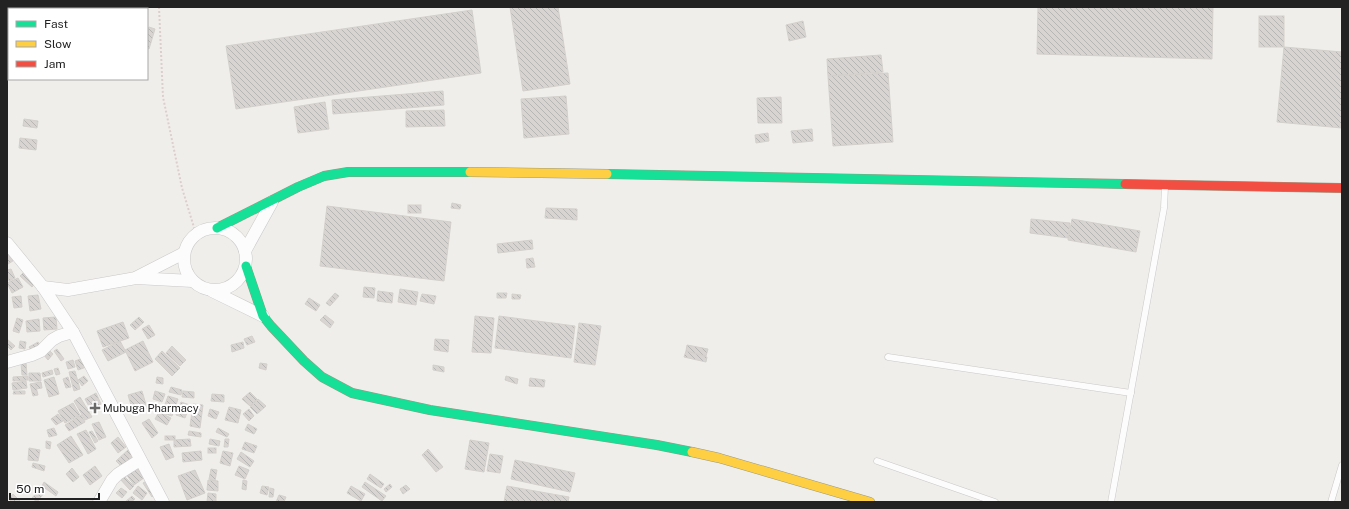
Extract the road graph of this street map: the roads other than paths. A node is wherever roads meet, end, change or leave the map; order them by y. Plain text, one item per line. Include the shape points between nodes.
1 (1165, 185) junction
2 (1342, 188) edge
3 (272, 202) junction
4 (217, 228) junction
5 (7, 243) edge
6 (245, 251) junction
7 (184, 253) junction
8 (246, 266) junction
9 (136, 278) junction
10 (192, 281) junction
11 (43, 287) junction
12 (212, 291) junction
13 (263, 316) junction
14 (73, 332) junction
15 (888, 357) dead end
16 (7, 362) edge
17 (1130, 393) junction
18 (140, 460) junction
19 (877, 461) dead end
20 (1342, 465) edge
21 (99, 502) edge
22 (163, 502) edge
23 (870, 502) edge
24 (995, 502) edge
25 (1111, 502) edge
26 (1331, 502) edge

1 - 2 street
1 - 3 street via 433,171 348,172 324,176
1 - 17 lane via 1164,208
3 - 4 street
3 - 6 street
4 - 6 street via 238,238
4 - 7 street via 196,234 186,246
5 - 11 street
6 - 8 street
7 - 9 street
7 - 10 street via 184,268
8 - 12 street via 234,285 220,291
8 - 13 street
9 - 10 street
9 - 11 street via 68,290
10 - 12 street
11 - 14 street
12 - 13 street
13 - 23 street via 322,377 352,393 430,410 657,445 718,458
14 - 16 street via 52,340 32,356
14 - 18 street
15 - 17 lane
17 - 25 lane
18 - 21 street via 112,480
18 - 22 street
19 - 24 lane
20 - 26 lane

